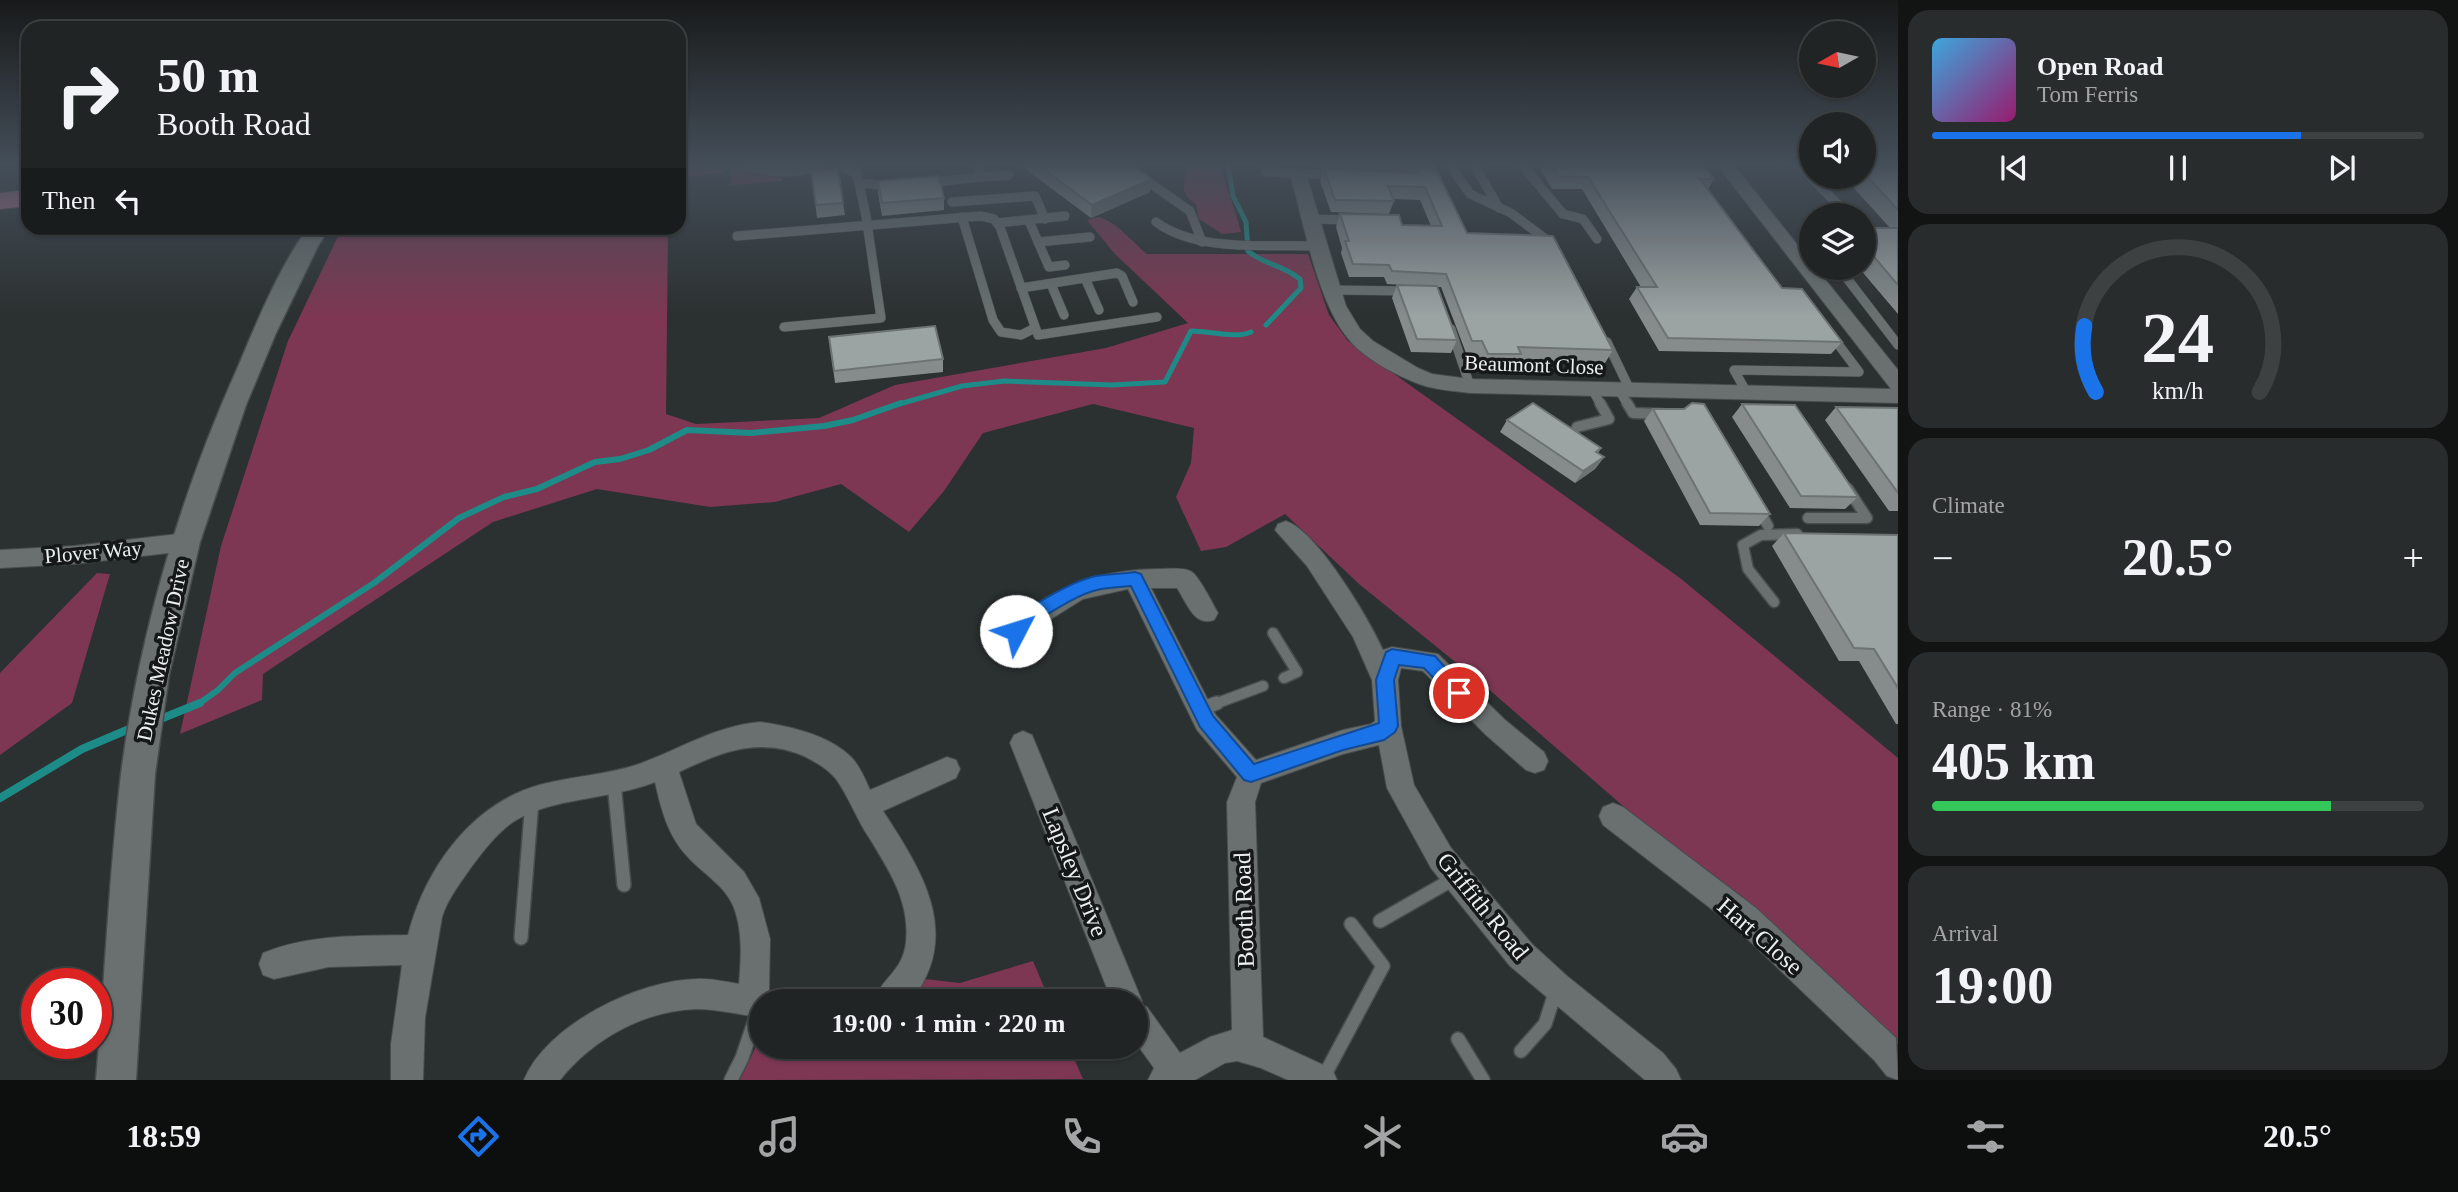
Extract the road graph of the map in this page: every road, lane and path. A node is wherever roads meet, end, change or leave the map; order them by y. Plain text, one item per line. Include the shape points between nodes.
1 (865, 215) edge
2 (1044, 215) edge
3 (1192, 215) edge
4 (1311, 215) edge
5 (1514, 215) edge
6 (1569, 215) edge
7 (1765, 215) edge
8 (1065, 216) dead end
9 (962, 217) junction
10 (1045, 219) junction
11 (1312, 219) junction
12 (1360, 220) edge
13 (1029, 221) junction
14 (1156, 222) dead end
15 (997, 223) junction
16 (867, 224) junction
17 (311, 235) edge
18 (737, 236) dead end
19 (1090, 237) dead end
20 (1597, 239) dead end
21 (1038, 242) junction
22 (1202, 242) junction
23 (1319, 246) junction
24 (1559, 255) edge
25 (1065, 265) dead end
26 (1086, 278) junction
27 (1848, 280) edge
28 (1051, 284) junction
29 (1021, 288) junction
30 (1333, 290) junction
31 (1424, 291) edge
32 (1133, 302) dead end
33 (1099, 310) dead end
34 (1064, 315) dead end
35 (1157, 317) dead end
36 (1448, 323) edge
37 (784, 327) dead end
38 (1035, 328) junction
39 (1600, 328) edge
40 (1826, 329) edge
41 (1898, 345) edge
42 (1898, 384) edge
43 (1470, 386) junction
44 (1592, 389) junction
45 (1625, 390) junction
46 (1747, 393) junction
47 (1898, 396) edge
48 (1675, 414) edge
49 (1577, 427) dead end
50 (1840, 475) edge
51 (1754, 502) edge
52 (1808, 518) dead end
53 (1768, 526) edge
54 (1286, 530) dead end
55 (1804, 534) edge
56 (186, 542) junction
57 (0, 559) edge
58 (1135, 579) junction
59 (1774, 603) dead end
60 (1206, 613) dead end
61 (1016, 631) dead end
62 (1273, 633) dead end
63 (1284, 678) dead end
64 (1385, 680) junction
65 (1263, 686) dead end
66 (1200, 709) junction
67 (1388, 726) junction
68 (1023, 743) dead end
69 (1535, 761) dead end
70 (664, 767) junction
71 (947, 769) dead end
72 (1251, 774) junction
73 (614, 783) junction
74 (532, 801) junction
75 (864, 806) junction
76 (1614, 816) dead end
77 (1457, 877) junction
78 (624, 885) dead end
79 (1380, 921) dead end
80 (1351, 925) dead end
81 (521, 938) dead end
82 (421, 950) junction
83 (274, 964) dead end
84 (1556, 987) junction
85 (757, 989) edge
86 (902, 989) edge
87 (1122, 989) edge
88 (749, 1001) edge
89 (749, 1034) edge
90 (1148, 1034) edge
91 (1458, 1039) dead end
92 (1248, 1048) junction
93 (1521, 1051) dead end
94 (1898, 1065) edge
95 (1169, 1077) edge
96 (116, 1080) edge
97 (407, 1080) edge
98 (540, 1080) edge
99 (731, 1080) edge
100 (1321, 1080) edge
101 (1483, 1080) edge
102 (1665, 1080) edge

1 - 16 lane
2 - 10 lane
3 - 22 lane
4 - 11 street, Beaumont Close
5 - 24 lane via 1552,244
6 - 20 lane via 1583,219
7 - 42 street
8 - 10 lane
9 - 15 lane via 981,216
9 - 16 lane
9 - 38 lane via 993,320 1001,332 1011,334
10 - 13 lane
11 - 12 lane
11 - 23 street, Beaumont Close
13 - 15 lane
13 - 21 lane
14 - 22 lane via 1171,233
15 - 29 lane
16 - 18 lane
16 - 37 lane via 881,318
17 - 56 street, Dukes Meadow Drive via 243,379
19 - 21 lane
21 - 25 lane via 1049,267
22 - 23 lane
23 - 30 street, Beaumont Close
26 - 28 lane
26 - 32 lane via 1117,273
26 - 33 lane
27 - 41 lane
28 - 29 lane
28 - 34 lane
29 - 38 lane
30 - 31 lane
30 - 43 street, Beaumont Close via 1343,321 1366,346 1429,380
35 - 38 lane via 1038,335
36 - 43 lane
39 - 45 lane
40 - 46 lane via 1859,372 1734,370
43 - 44 street, Beaumont Close
44 - 45 street, Beaumont Close
44 - 49 lane via 1609,419
45 - 46 street, Beaumont Close via 1692,396
45 - 48 lane via 1633,414
46 - 47 street, Beaumont Close via 1788,398
50 - 52 lane via 1867,518
51 - 53 lane
54 - 64 street, Griffith Road via 1341,596
55 - 59 lane via 1761,534 1743,545 1748,569
56 - 57 street, Plover Way
56 - 96 street, Dukes Meadow Drive via 154,674 139,770
58 - 60 street via 1184,579
58 - 61 street via 1085,587 1038,611
58 - 66 street
62 - 63 lane via 1297,672
64 - 67 street, Griffith Road
64 - 69 street via 1392,657 1429,661
65 - 66 lane
66 - 72 street
67 - 72 street via 1378,734 1343,741
67 - 77 street, Griffith Road via 1401,789
68 - 87 street, Lapsley Drive
70 - 73 street
70 - 75 street via 729,739 762,734 779,737 837,761
70 - 85 street via 685,831 704,857 735,883 750,911
71 - 75 street
72 - 92 street, Booth Road via 1241,802
73 - 74 street
73 - 78 lane
74 - 81 lane
74 - 82 street via 490,824 461,860 431,905
75 - 86 street via 912,880 922,920 918,959
76 - 94 street, Hart Close via 1746,918
77 - 79 lane
77 - 84 street, Griffith Road via 1521,955
80 - 100 lane via 1383,966
82 - 83 street via 329,952
82 - 97 street via 407,1035
84 - 93 lane via 1544,1029
84 - 102 street, Griffith Road via 1608,1025
88 - 98 street via 697,994 654,1001 584,1033
89 - 99 lane
90 - 95 street via 1165,1056
91 - 101 lane
92 - 95 street via 1229,1045
92 - 100 street

